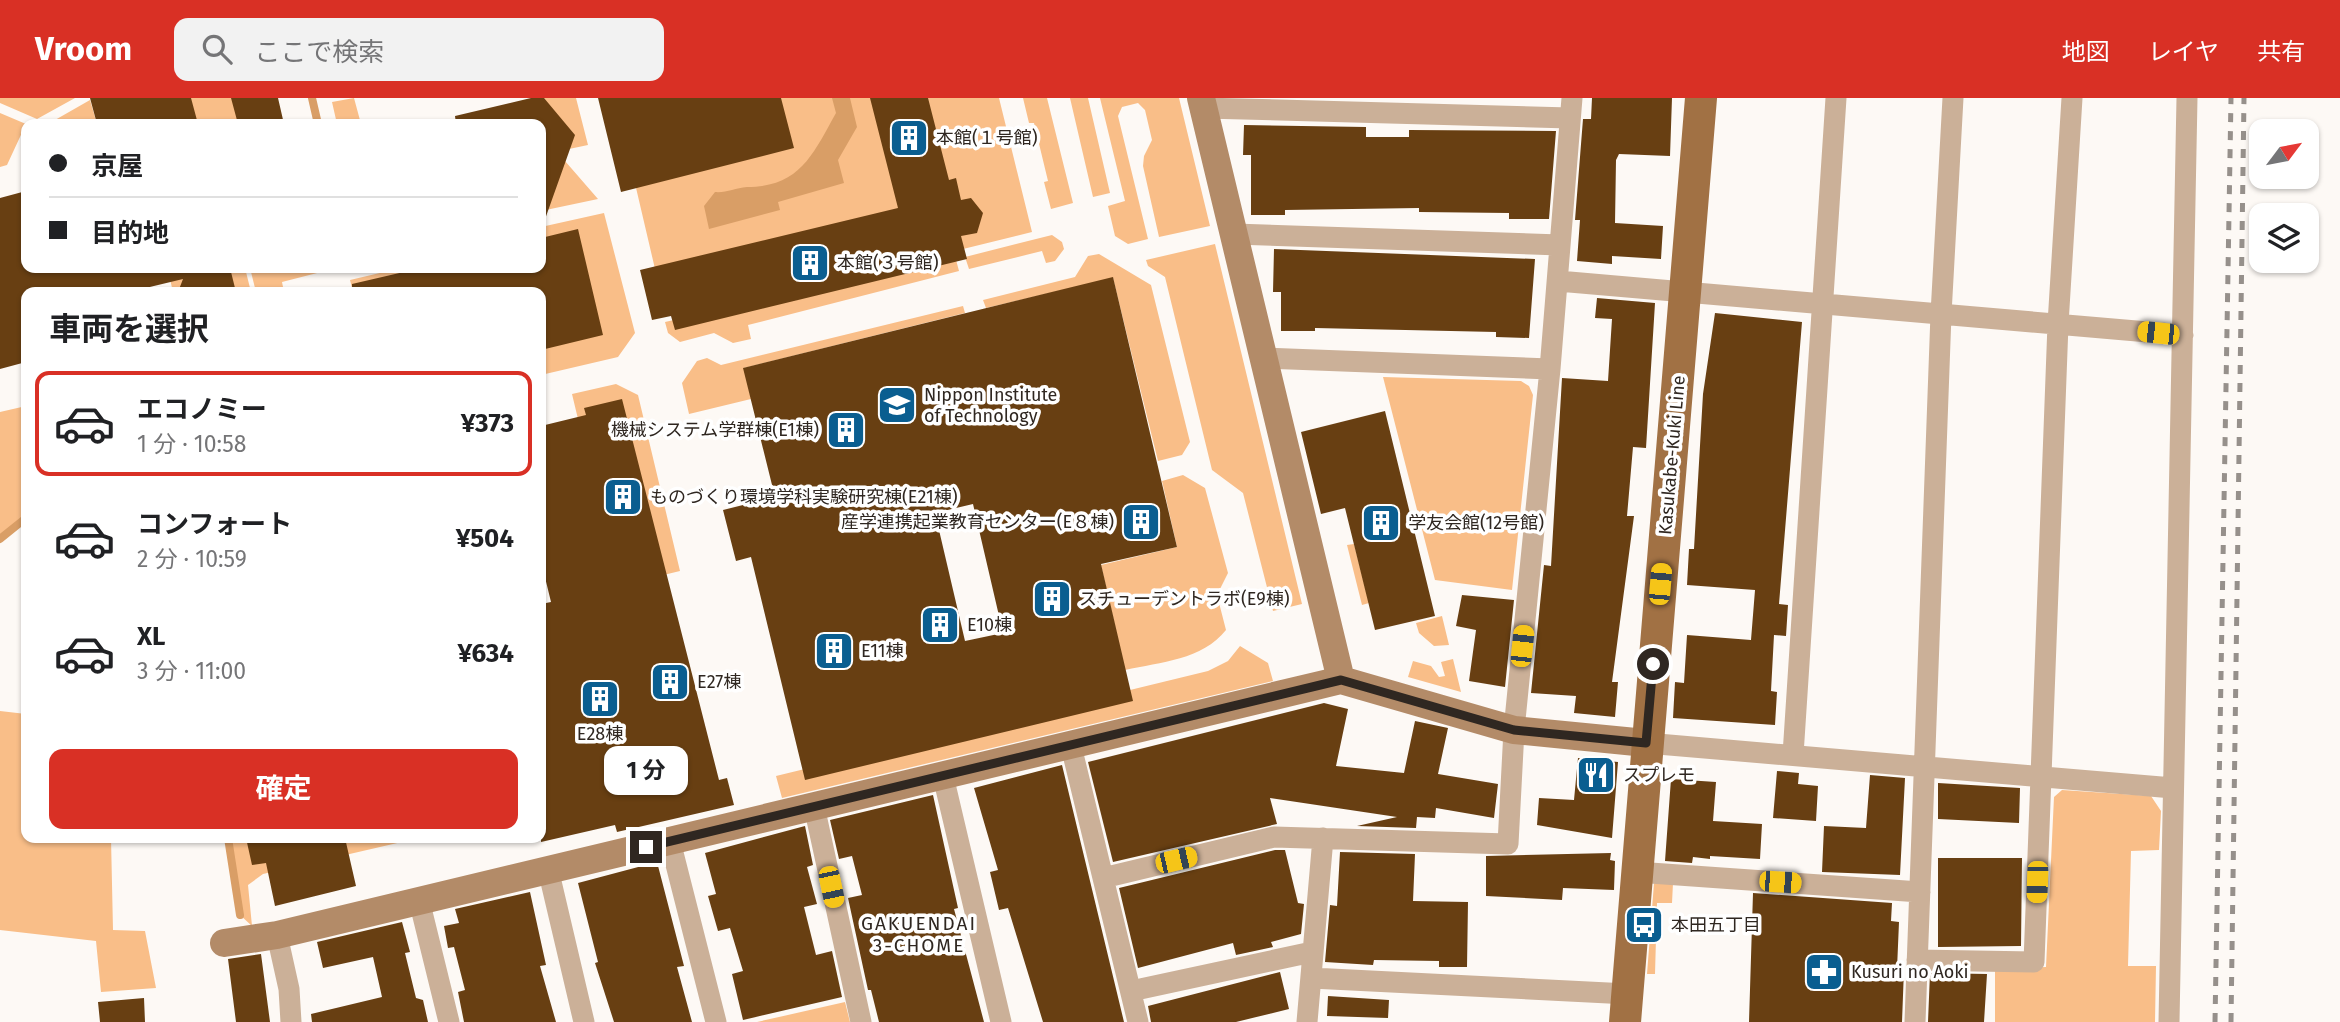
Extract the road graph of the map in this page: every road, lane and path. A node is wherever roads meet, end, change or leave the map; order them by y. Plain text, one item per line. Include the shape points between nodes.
1 (1700, 98) edge
2 (1836, 98) edge
3 (1953, 98) edge
4 (2071, 98) edge
5 (2187, 98) edge
6 (1203, 103) edge
7 (1571, 108) edge
8 (1234, 234) junction
9 (1560, 245) junction
10 (1558, 281) junction
11 (1686, 293) junction
12 (1821, 302) junction
13 (1941, 314) junction
14 (2058, 324) junction
15 (2183, 335) junction
16 (1263, 358) junction
17 (1550, 369) junction
18 (1341, 680) junction
19 (1514, 730) junction
20 (1646, 743) junction
21 (1071, 746) junction
22 (1793, 755) junction
23 (1925, 766) junction
24 (943, 776) junction
25 (2041, 776) junction
26 (2173, 788) junction
27 (814, 806) junction
28 (1322, 838) junction
29 (670, 841) junction
30 (548, 869) junction
31 (1636, 872) junction
32 (1103, 878) junction
33 (1920, 892) junction
34 (419, 900) junction
35 (277, 935) junction
36 (224, 943) dead end
37 (1312, 952) junction
38 (1917, 960) junction
39 (1311, 978) junction
40 (1131, 991) junction
41 (1627, 1008) edge
42 (291, 1022) edge
43 (449, 1022) edge
44 (584, 1022) edge
45 (716, 1022) edge
46 (860, 1022) edge
47 (1001, 1022) edge
48 (1138, 1022) edge
49 (1307, 1022) edge
50 (1915, 1022) edge
51 (2169, 1022) edge

1 - 11 main road, Kasukabe-Kuki Line
2 - 12 street
3 - 13 street
4 - 14 street
5 - 15 street
6 - 7 street
6 - 8 street
7 - 9 street
8 - 9 street
8 - 16 street
9 - 10 street
10 - 11 street
10 - 17 street
11 - 12 street
11 - 20 main road, Kasukabe-Kuki Line
12 - 13 street
12 - 22 street
13 - 14 street
13 - 23 street
14 - 15 street
14 - 25 street
15 - 26 street
16 - 17 street
16 - 18 street
17 - 19 street
18 - 19 street
18 - 21 street
19 - 20 street
19 - 28 street via 1508,844
20 - 22 street
20 - 31 main road, Kasukabe-Kuki Line
21 - 24 street
21 - 32 street
22 - 23 street
23 - 25 street
23 - 33 street
24 - 27 street
24 - 47 street
25 - 26 street
25 - 38 street via 2034,962
26 - 51 street
27 - 29 street
27 - 46 street
28 - 32 street via 1274,837
28 - 37 street
29 - 30 street
29 - 45 street
30 - 34 street
30 - 44 street
31 - 33 street
31 - 41 main road, Kasukabe-Kuki Line
32 - 40 street
33 - 38 street
34 - 35 street
34 - 43 street
35 - 36 street
35 - 42 street
37 - 39 street
37 - 40 street
38 - 50 street
39 - 41 street
39 - 49 street
40 - 48 street

